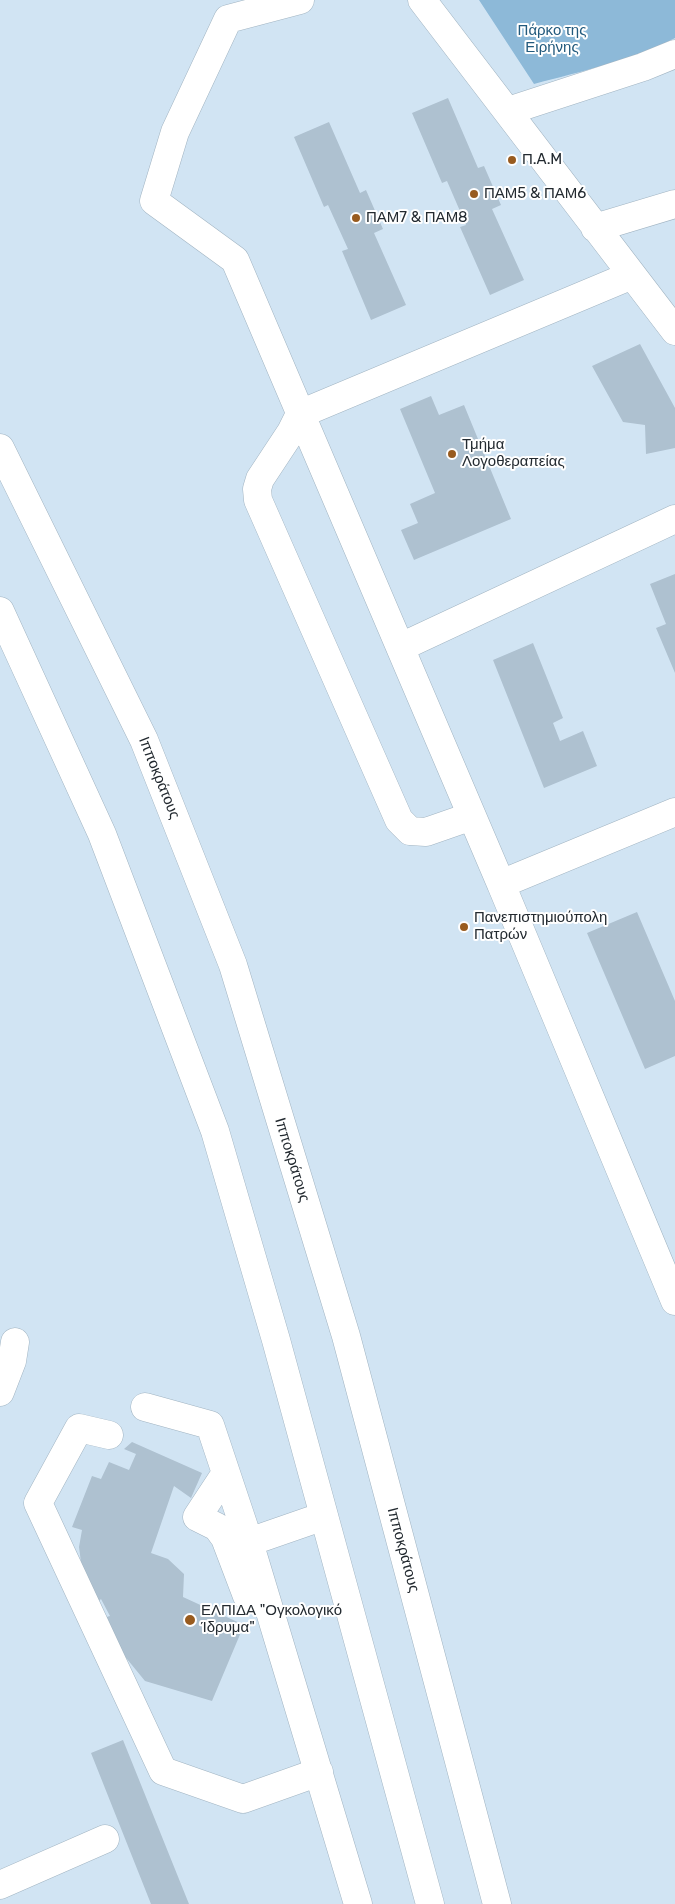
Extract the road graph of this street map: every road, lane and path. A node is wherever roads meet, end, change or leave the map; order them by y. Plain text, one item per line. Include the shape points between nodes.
1 (300, 0) edge
2 (422, 0) edge
3 (233, 9) edge
4 (675, 54) edge
5 (508, 112) junction
6 (675, 204) edge
7 (595, 228) junction
8 (632, 275) junction
9 (675, 331) edge
10 (300, 414) junction
11 (0, 448) edge
12 (675, 520) edge
13 (0, 611) edge
14 (401, 646) junction
15 (675, 812) edge
16 (472, 816) junction
17 (501, 884) junction
18 (675, 1301) edge
19 (15, 1342) dead end
20 (0, 1392) edge
21 (145, 1406) dead end
22 (109, 1435) dead end
23 (226, 1473) junction
24 (324, 1516) junction
25 (249, 1542) junction
26 (266, 1598) junction
27 (319, 1772) junction
28 (106, 1839) dead end
29 (0, 1885) edge
30 (358, 1904) edge
31 (430, 1904) edge
32 (497, 1904) edge

1 - 3 street
2 - 5 street
3 - 10 street via 175,132 154,201 235,260
4 - 5 street
5 - 7 street
6 - 7 street
7 - 8 street
8 - 9 street
8 - 10 street
10 - 14 street
10 - 16 street via 260,479 258,500 399,820 410,831 426,832
11 - 32 street, Ιπποκράτους via 144,740 233,965 346,1336
12 - 14 street
13 - 24 street via 102,834 215,1131
14 - 16 street
15 - 17 street
16 - 17 street
17 - 18 street
19 - 20 street via 12,1361
21 - 23 street via 210,1425
22 - 27 street via 79,1428 38,1503 164,1771 243,1799
23 - 25 street
23 - 26 street via 198,1517 217,1528 225,1538 247,1596
24 - 25 street
24 - 31 street
25 - 26 street
26 - 27 street
27 - 30 street
28 - 29 street

